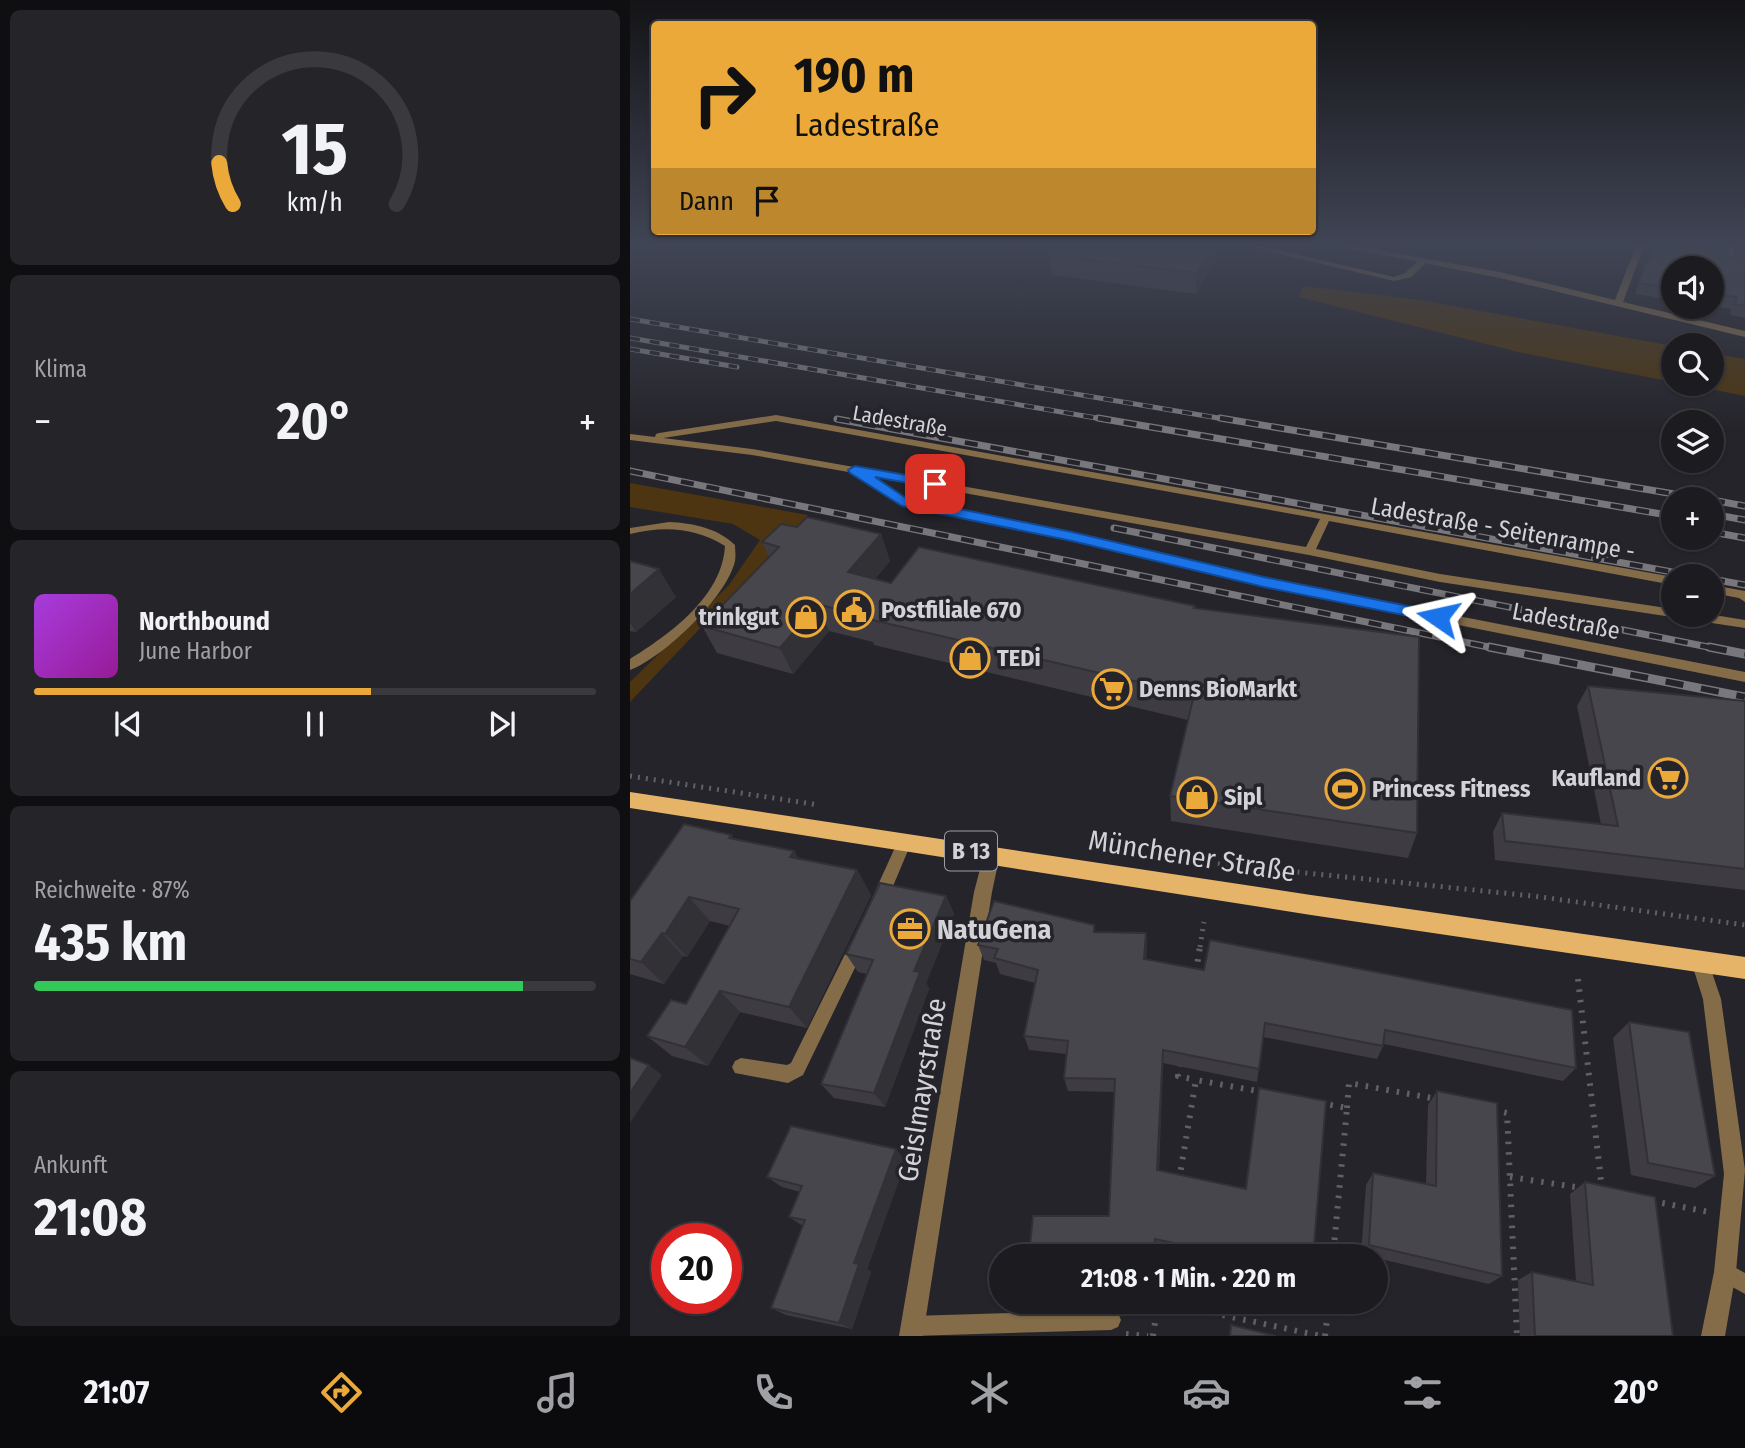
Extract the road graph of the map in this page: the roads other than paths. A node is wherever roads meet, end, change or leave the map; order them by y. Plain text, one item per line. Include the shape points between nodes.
1 (1624, 305) edge
2 (1745, 334) edge
3 (636, 438) edge
4 (855, 470) junction
5 (1326, 517) junction
6 (630, 531) edge
7 (1309, 551) junction
8 (1661, 579) edge
9 (1724, 592) edge
10 (1745, 596) edge
11 (1661, 611) edge
12 (1724, 621) edge
13 (1745, 624) edge
14 (630, 665) edge
15 (1745, 677) edge
16 (630, 800) edge
17 (709, 811) junction
18 (694, 831) edge
19 (905, 841) junction
20 (992, 854) junction
21 (873, 913) edge
22 (862, 937) edge
23 (1700, 961) junction
24 (1745, 968) edge
25 (741, 1067) dead end
26 (1738, 1132) edge
27 (1725, 1272) junction
28 (1745, 1284) edge
29 (1111, 1320) dead end
30 (911, 1331) edge
31 (1713, 1336) edge

1 - 2 street
3 - 4 lane, Ladestraße
3 - 5 lane, Ladestraße via 776,418
4 - 7 lane, Ladestraße
4 - 15 lane, Ladestraße via 902,502 1264,582
5 - 7 lane
5 - 8 lane, Ladestraße - Seitenrampe -
6 - 14 lane via 667,524 694,527 730,545 732,558 719,584 682,626
7 - 11 lane, Ladestraße via 1440,578
9 - 10 lane
12 - 13 lane
16 - 17 main road, Münchener Straße / B 13
17 - 18 street
17 - 19 main road, Münchener Straße / B 13
19 - 20 main road, Münchener Straße / B 13
19 - 21 lane
20 - 23 main road, Münchener Straße / B 13
20 - 30 street, Geislmayrstraße
22 - 25 lane via 797,1069 788,1074
23 - 24 main road, Münchener Straße / B 13
23 - 26 street
26 - 27 street
27 - 28 lane
27 - 31 street
29 - 30 lane

